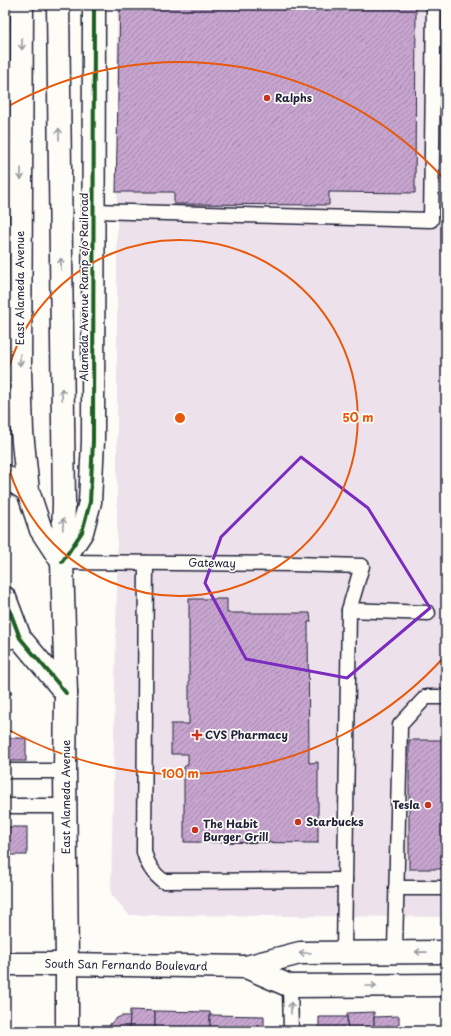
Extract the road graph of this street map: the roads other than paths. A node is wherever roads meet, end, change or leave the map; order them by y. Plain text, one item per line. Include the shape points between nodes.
1 (22, 5) edge
2 (58, 5) edge
3 (94, 5) edge
4 (434, 5) edge
5 (93, 211) junction
6 (5, 476) edge
7 (28, 491) junction
8 (62, 562) junction
9 (146, 563) junction
10 (5, 598) edge
11 (349, 610) junction
12 (428, 612) dead end
13 (13, 641) edge
14 (66, 693) junction
15 (446, 698) edge
16 (65, 771) junction
17 (5, 772) edge
18 (5, 806) edge
19 (65, 806) junction
20 (345, 880) junction
21 (396, 888) junction
22 (446, 888) edge
23 (395, 951) junction
24 (344, 952) junction
25 (446, 952) edge
26 (5, 964) edge
27 (67, 964) junction
28 (246, 967) junction
29 (290, 986) junction
30 (446, 986) edge
31 (67, 1031) edge
32 (291, 1031) edge

1 -> 7 main road, East Alameda Avenue via 20,371 22,432
8 -> 2 main road, East Alameda Avenue via 64,504
3 - 5 main road, Alameda Avenue Ramp e/o Railroad
4 - 5 lane via 431,220
5 - 8 main road, Alameda Avenue Ramp e/o Railroad via 93,441 90,502 82,532
6 - 7 main road
7 - 8 main road, East Alameda Avenue via 41,530
8 - 9 lane, Gateway
8 - 14 main road, East Alameda Avenue
9 - 11 lane, Gateway via 362,566
9 - 20 lane via 144,852 150,868 163,881
10 - 13 main road
11 - 12 lane
11 - 20 lane
13 - 14 main road
14 - 16 main road, East Alameda Avenue
15 - 21 lane via 426,697 400,725
16 - 17 lane
16 - 19 main road, East Alameda Avenue
18 - 19 lane
19 - 27 main road, East Alameda Avenue
20 - 24 lane
21 - 22 lane
21 - 23 lane
23 - 24 main road, South San Fernando Boulevard
25 -> 23 main road, South San Fernando Boulevard
24 -> 28 main road, South San Fernando Boulevard via 300,953
26 - 27 main road, South San Fernando Boulevard
27 - 28 main road, South San Fernando Boulevard
27 - 31 main road, East Alameda Avenue
28 - 29 main road, South San Fernando Boulevard
29 -> 30 main road, South San Fernando Boulevard
32 -> 29 lane

